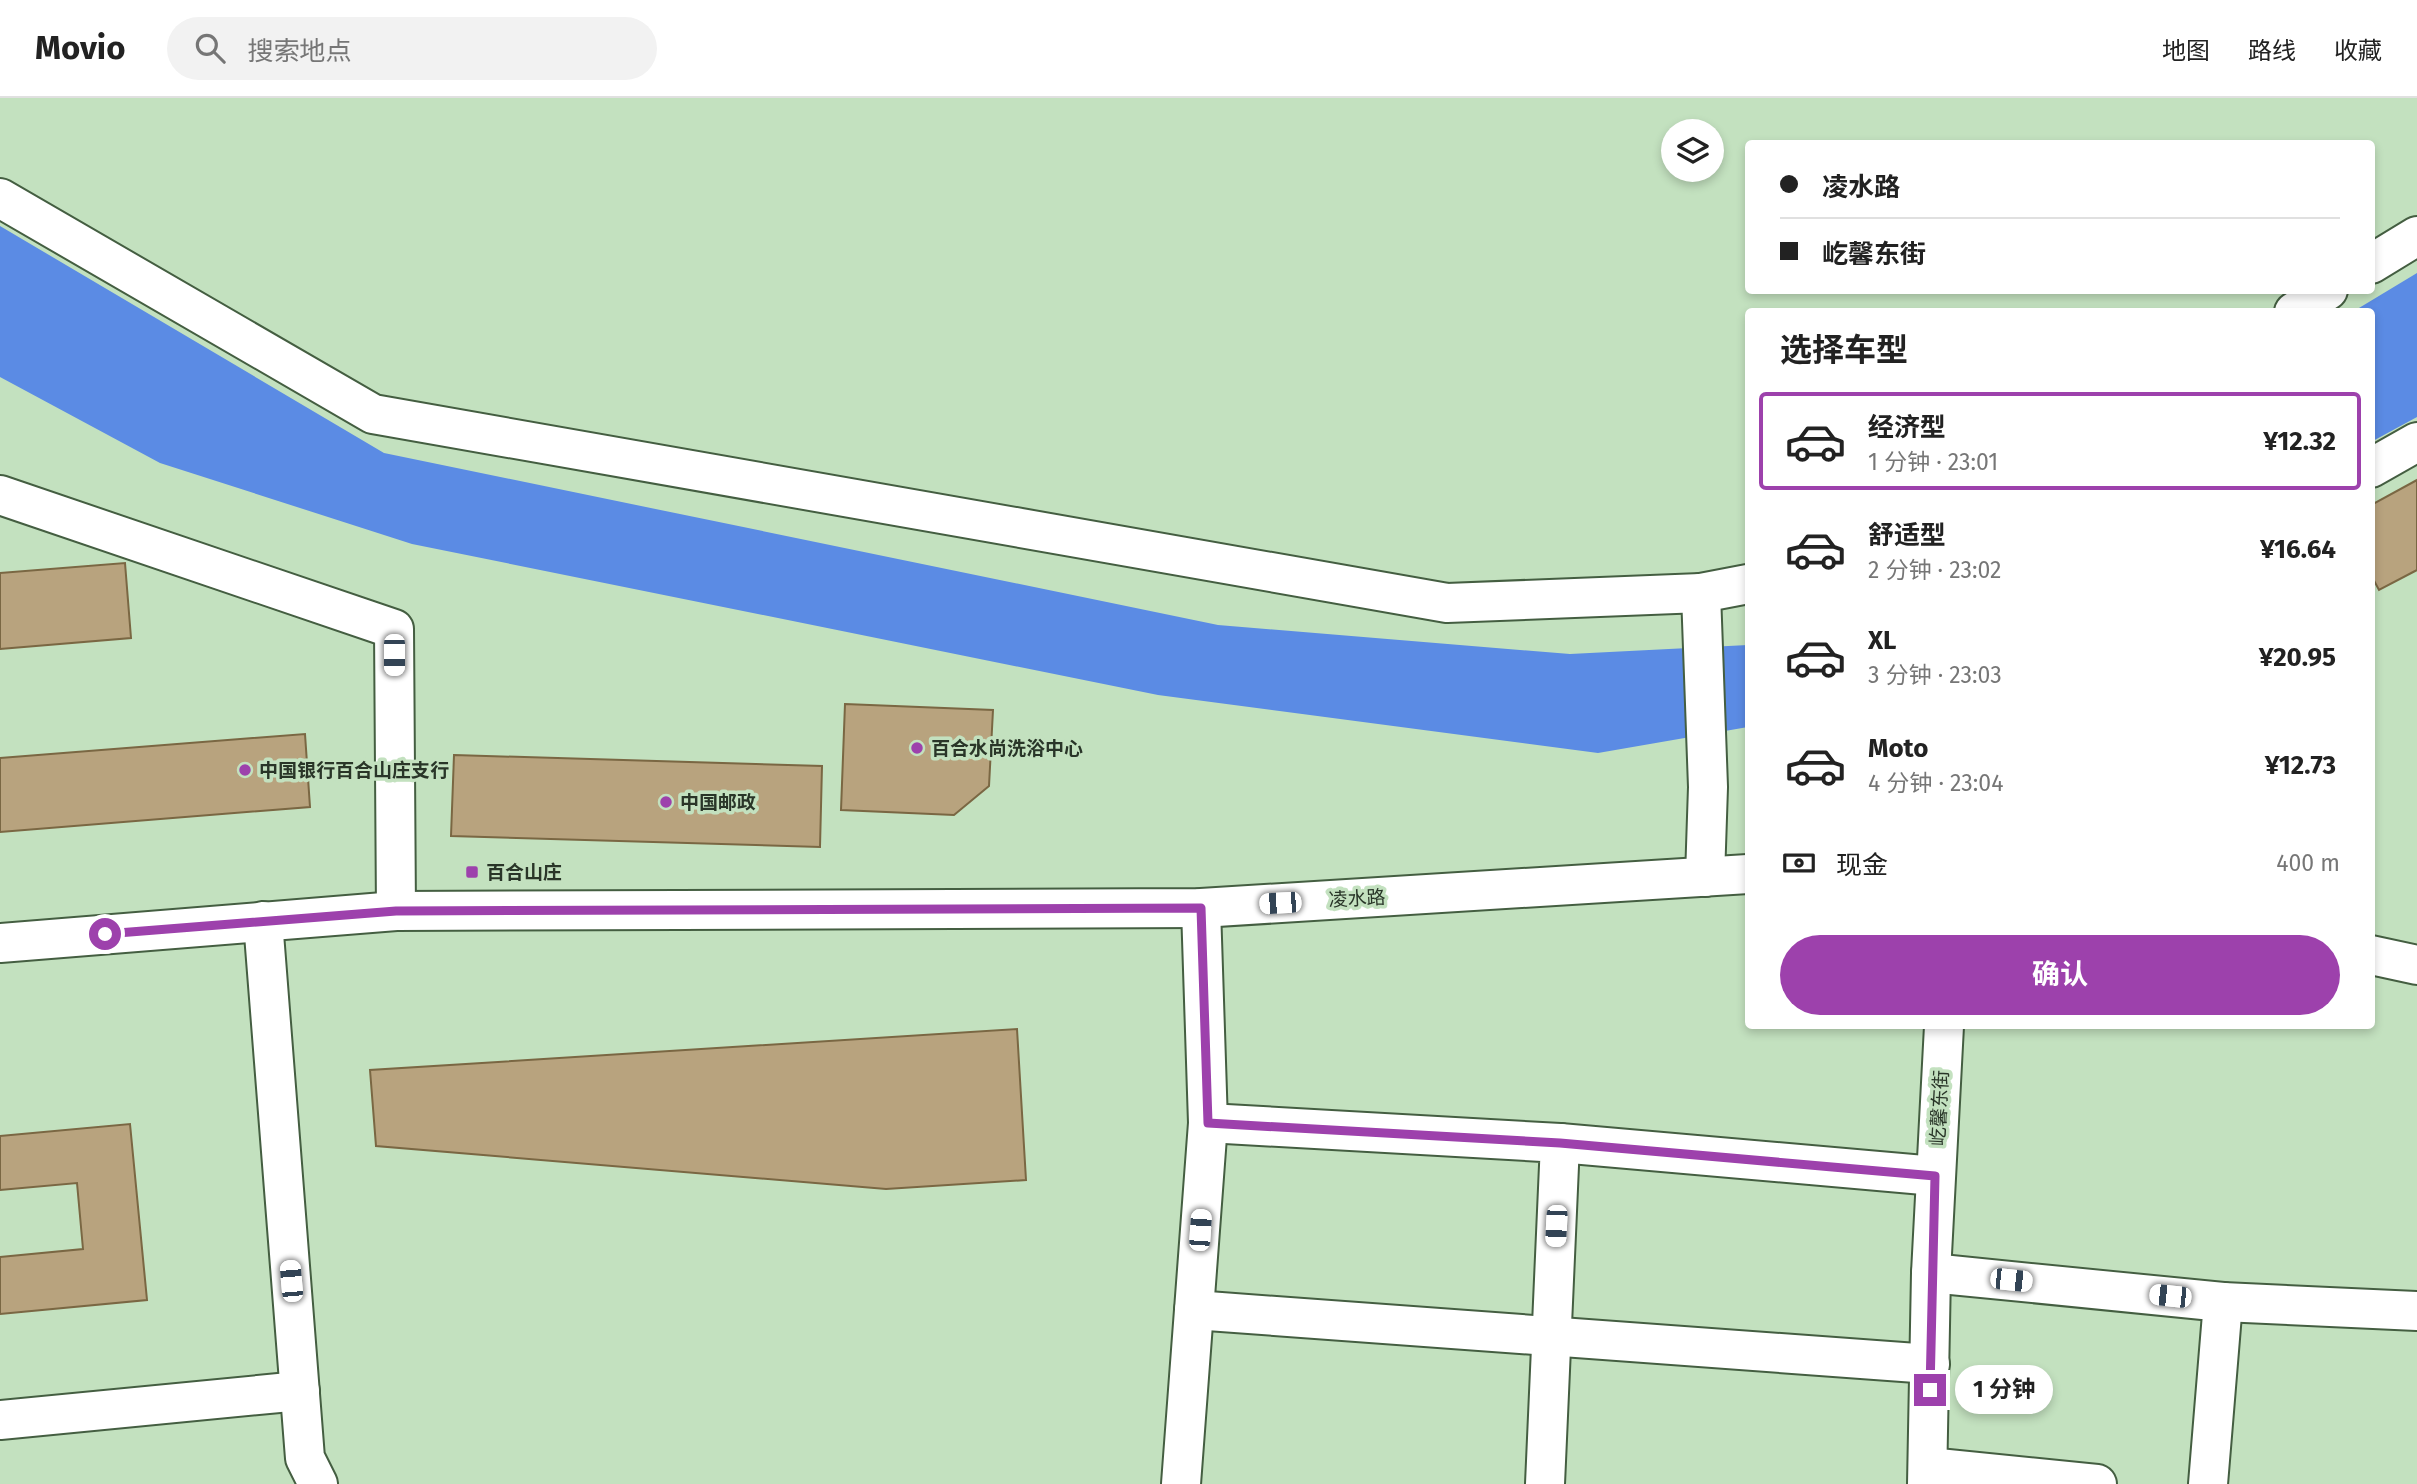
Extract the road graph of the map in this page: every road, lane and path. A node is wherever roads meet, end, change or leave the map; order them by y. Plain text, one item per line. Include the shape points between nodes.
1 (0, 198) edge
2 (2417, 236) edge
3 (2375, 262) edge
4 (2322, 294) edge
5 (2300, 308) edge
6 (2417, 442) edge
7 (2375, 466) edge
8 (0, 495) edge
9 (1745, 586) edge
10 (1701, 608) junction
11 (1745, 874) edge
12 (1705, 877) junction
13 (1201, 908) junction
14 (396, 911) junction
15 (263, 921) junction
16 (0, 943) edge
17 (2375, 956) edge
18 (2417, 965) edge
19 (1944, 1029) edge
20 (1208, 1123) junction
21 (1560, 1143) junction
22 (1935, 1176) junction
23 (1931, 1273) junction
24 (2223, 1302) junction
25 (1194, 1310) junction
26 (2417, 1311) edge
27 (1552, 1337) junction
28 (1930, 1364) junction
29 (300, 1391) junction
30 (0, 1420) edge
31 (1928, 1476) edge
32 (318, 1484) edge
33 (1181, 1484) edge
34 (1545, 1484) edge
35 (2097, 1484) edge
36 (2208, 1484) edge

1 - 10 street via 373,414 1447,603 1589,599
2 - 3 street
4 - 5 street
6 - 7 street
8 - 14 street via 394,629
9 - 10 street
10 - 12 street via 1708,787
11 - 12 street, 凌水路
12 - 13 street, 凌水路
13 - 14 street, 凌水路
13 - 20 street
14 - 15 street, 凌水路
15 - 16 street, 凌水路
15 - 29 street
17 - 18 street
19 - 22 street, 屹馨东街
20 - 21 street
20 - 25 street
21 - 22 street
21 - 27 street
22 - 23 street, 屹馨东街
23 - 24 street
23 - 28 street, 屹馨东街
24 - 26 street
24 - 36 street
25 - 27 street
25 - 33 street
27 - 28 street
27 - 34 street
28 - 31 street, 屹馨东街
29 - 30 street
29 - 32 street via 305,1458
31 - 35 street

